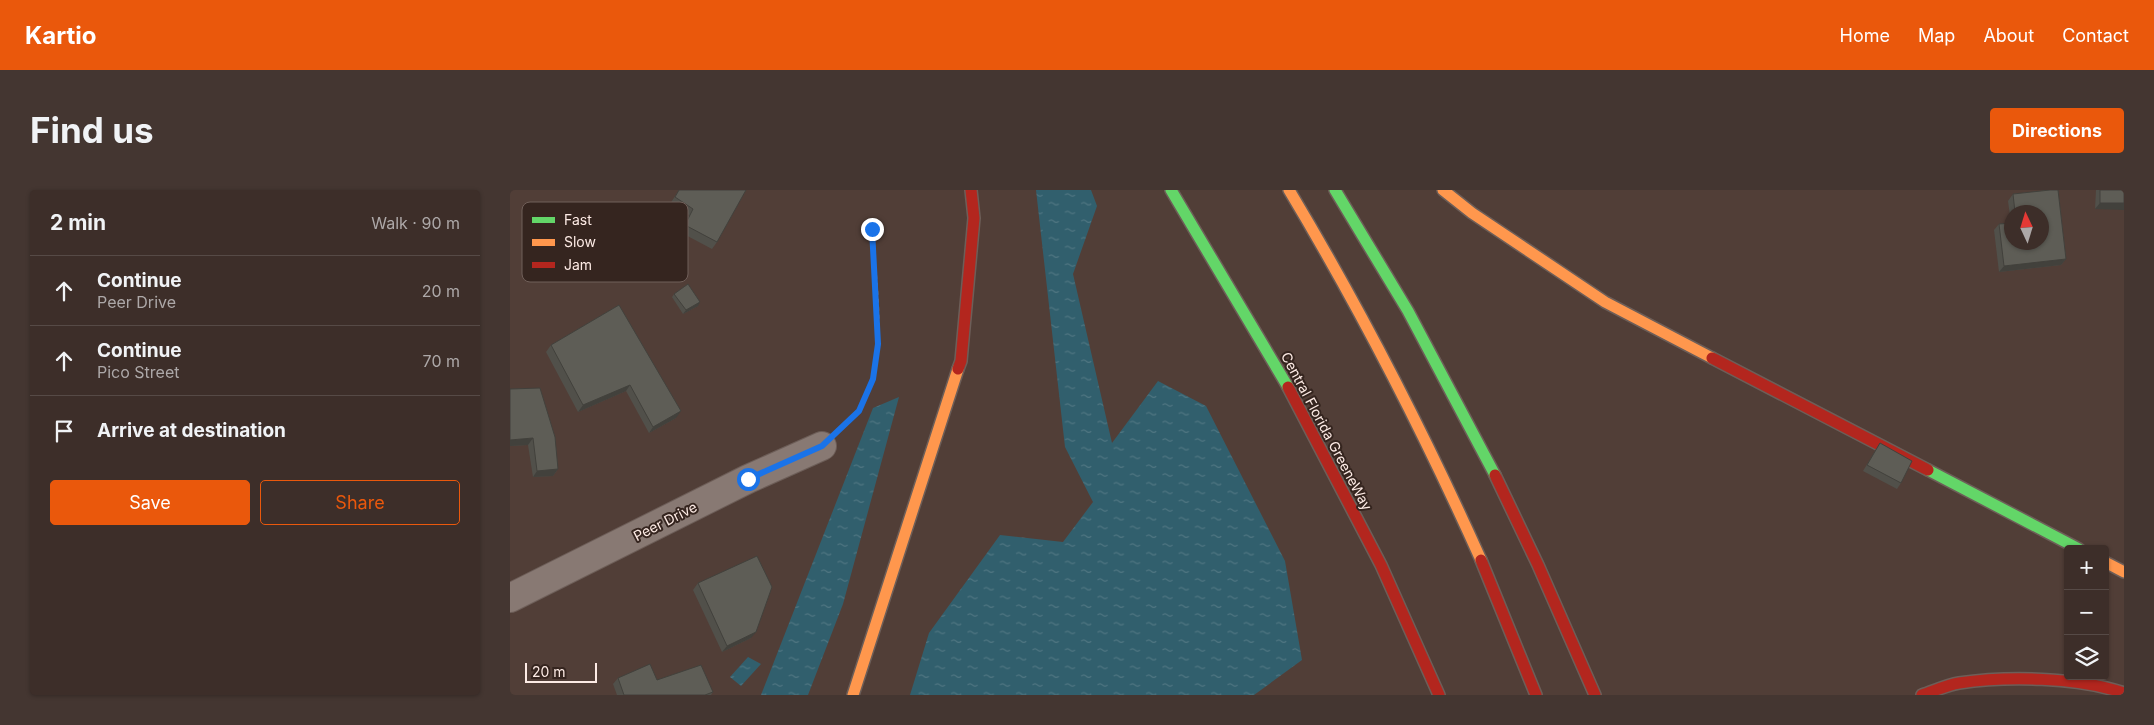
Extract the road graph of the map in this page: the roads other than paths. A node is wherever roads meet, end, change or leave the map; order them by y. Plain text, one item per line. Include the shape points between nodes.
1 (971, 190) edge
2 (1171, 190) edge
3 (1289, 190) edge
4 (1334, 190) edge
5 (1444, 190) edge
6 (822, 446) road end
7 (2071, 545) edge
8 (2109, 564) edge
9 (2124, 572) edge
10 (510, 598) edge
11 (2124, 694) edge
12 (853, 695) edge
13 (1438, 695) edge
14 (1536, 695) edge
15 (1595, 695) edge
16 (1922, 695) edge

1 - 12 highway via 974,218 961,361
2 - 13 highway, Central Florida GreeneWay via 1242,302 1338,482 1410,625
3 - 14 highway via 1387,365 1432,455 1481,560
4 - 15 highway via 1374,251 1480,444 1550,587
5 - 7 highway via 1606,302
6 - 10 street, Peer Drive via 748,479
8 - 9 highway
11 - 16 highway via 2107,687 2022,678 1957,683

